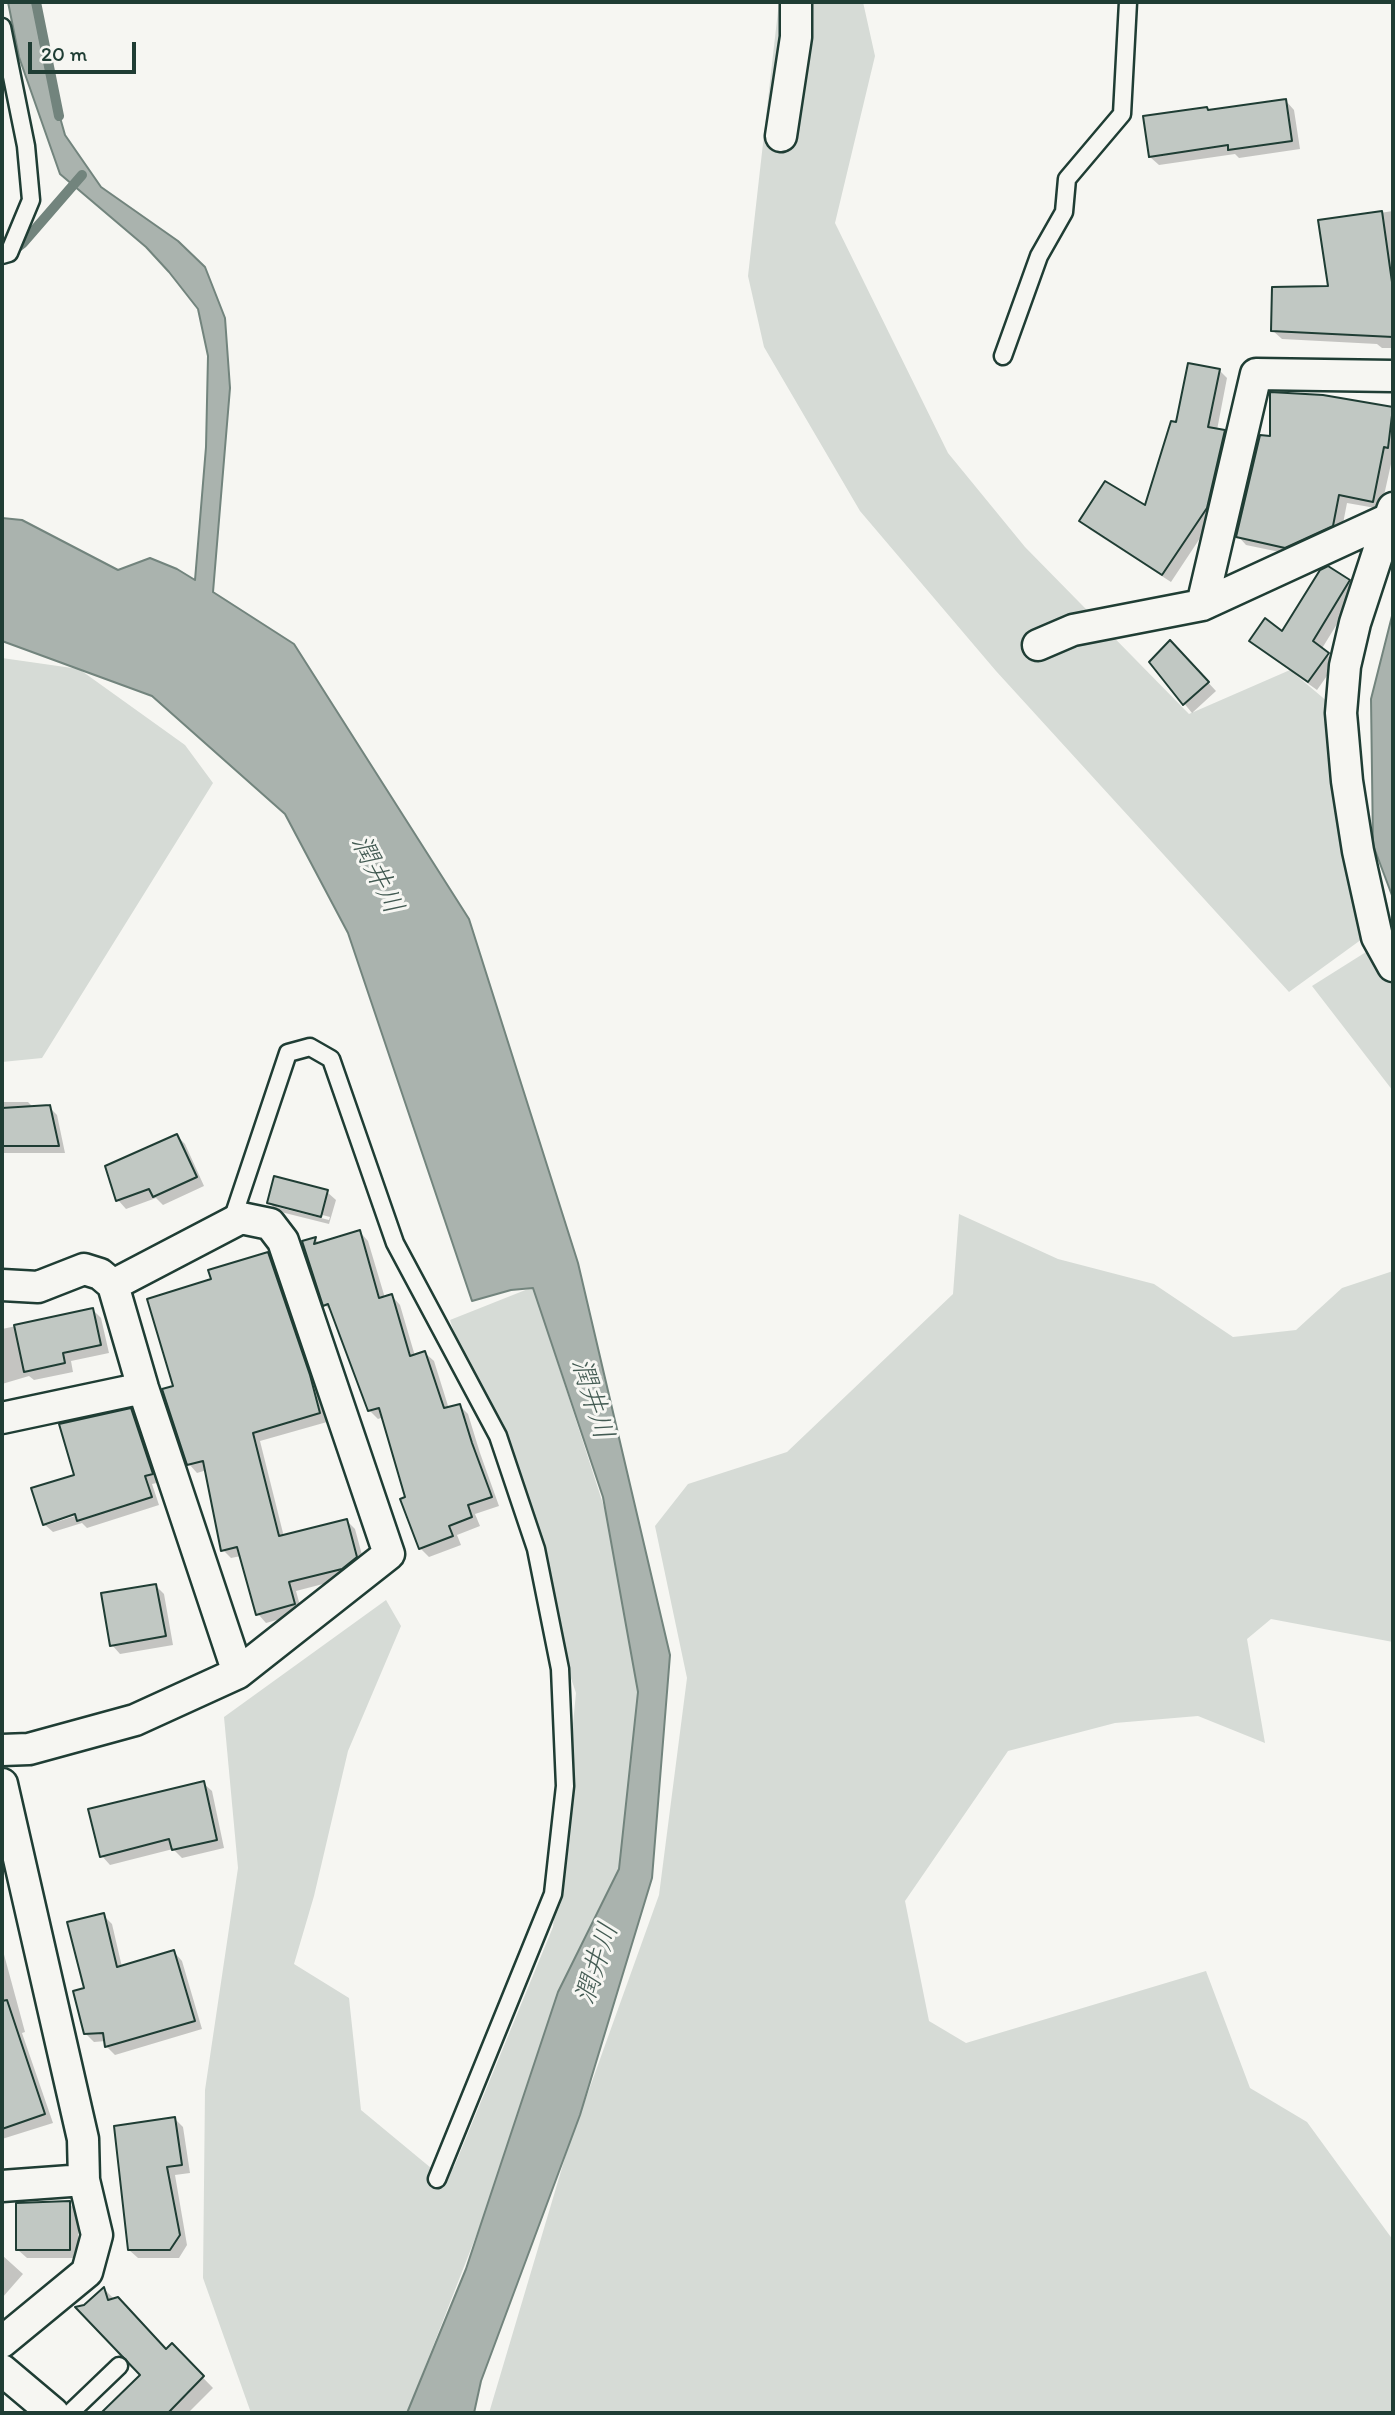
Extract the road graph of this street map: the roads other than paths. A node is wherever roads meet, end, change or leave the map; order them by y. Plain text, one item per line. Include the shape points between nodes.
1 (796, 2) edge
2 (1128, 2) edge
3 (2, 27) edge
4 (780, 136) dead end
5 (2, 255) edge
6 (1003, 356) dead end
7 (1393, 376) edge
8 (1391, 513) edge
9 (1202, 605) junction
10 (1038, 645) dead end
11 (1393, 966) edge
12 (231, 1223) junction
13 (2, 1285) edge
14 (113, 1285) junction
15 (143, 1388) junction
16 (2, 1418) edge
17 (238, 1673) junction
18 (2, 1750) edge
19 (2, 1784) edge
20 (437, 2179) dead end
21 (84, 2180) junction
22 (2, 2186) edge
23 (2, 2342) edge
24 (118, 2366) dead end
25 (2, 2370) edge
26 (53, 2413) edge
27 (70, 2413) edge

1 - 4 street via 796,37
2 - 6 lane via 1122,114 1067,179 1064,212 1039,256
3 - 5 lane via 26,146 31,200 9,253
7 - 9 street via 1256,374
8 - 9 street
8 - 11 street via 1355,623 1341,713 1358,851 1377,937
9 - 10 street via 1073,630
12 - 14 street
12 - 17 street via 240,1218 270,1224 283,1241 389,1554
12 - 20 lane via 288,1054 310,1047 331,1059 395,1243 498,1437 536,1549 560,1668 565,1786 553,1894
13 - 14 street via 38,1287 84,1269
14 - 15 street
15 - 16 street
15 - 17 street
17 - 18 street via 135,1720 29,1749
19 - 21 street via 83,2139
21 - 22 street
21 - 23 street via 97,2235 87,2272
24 - 27 lane
25 - 26 street

